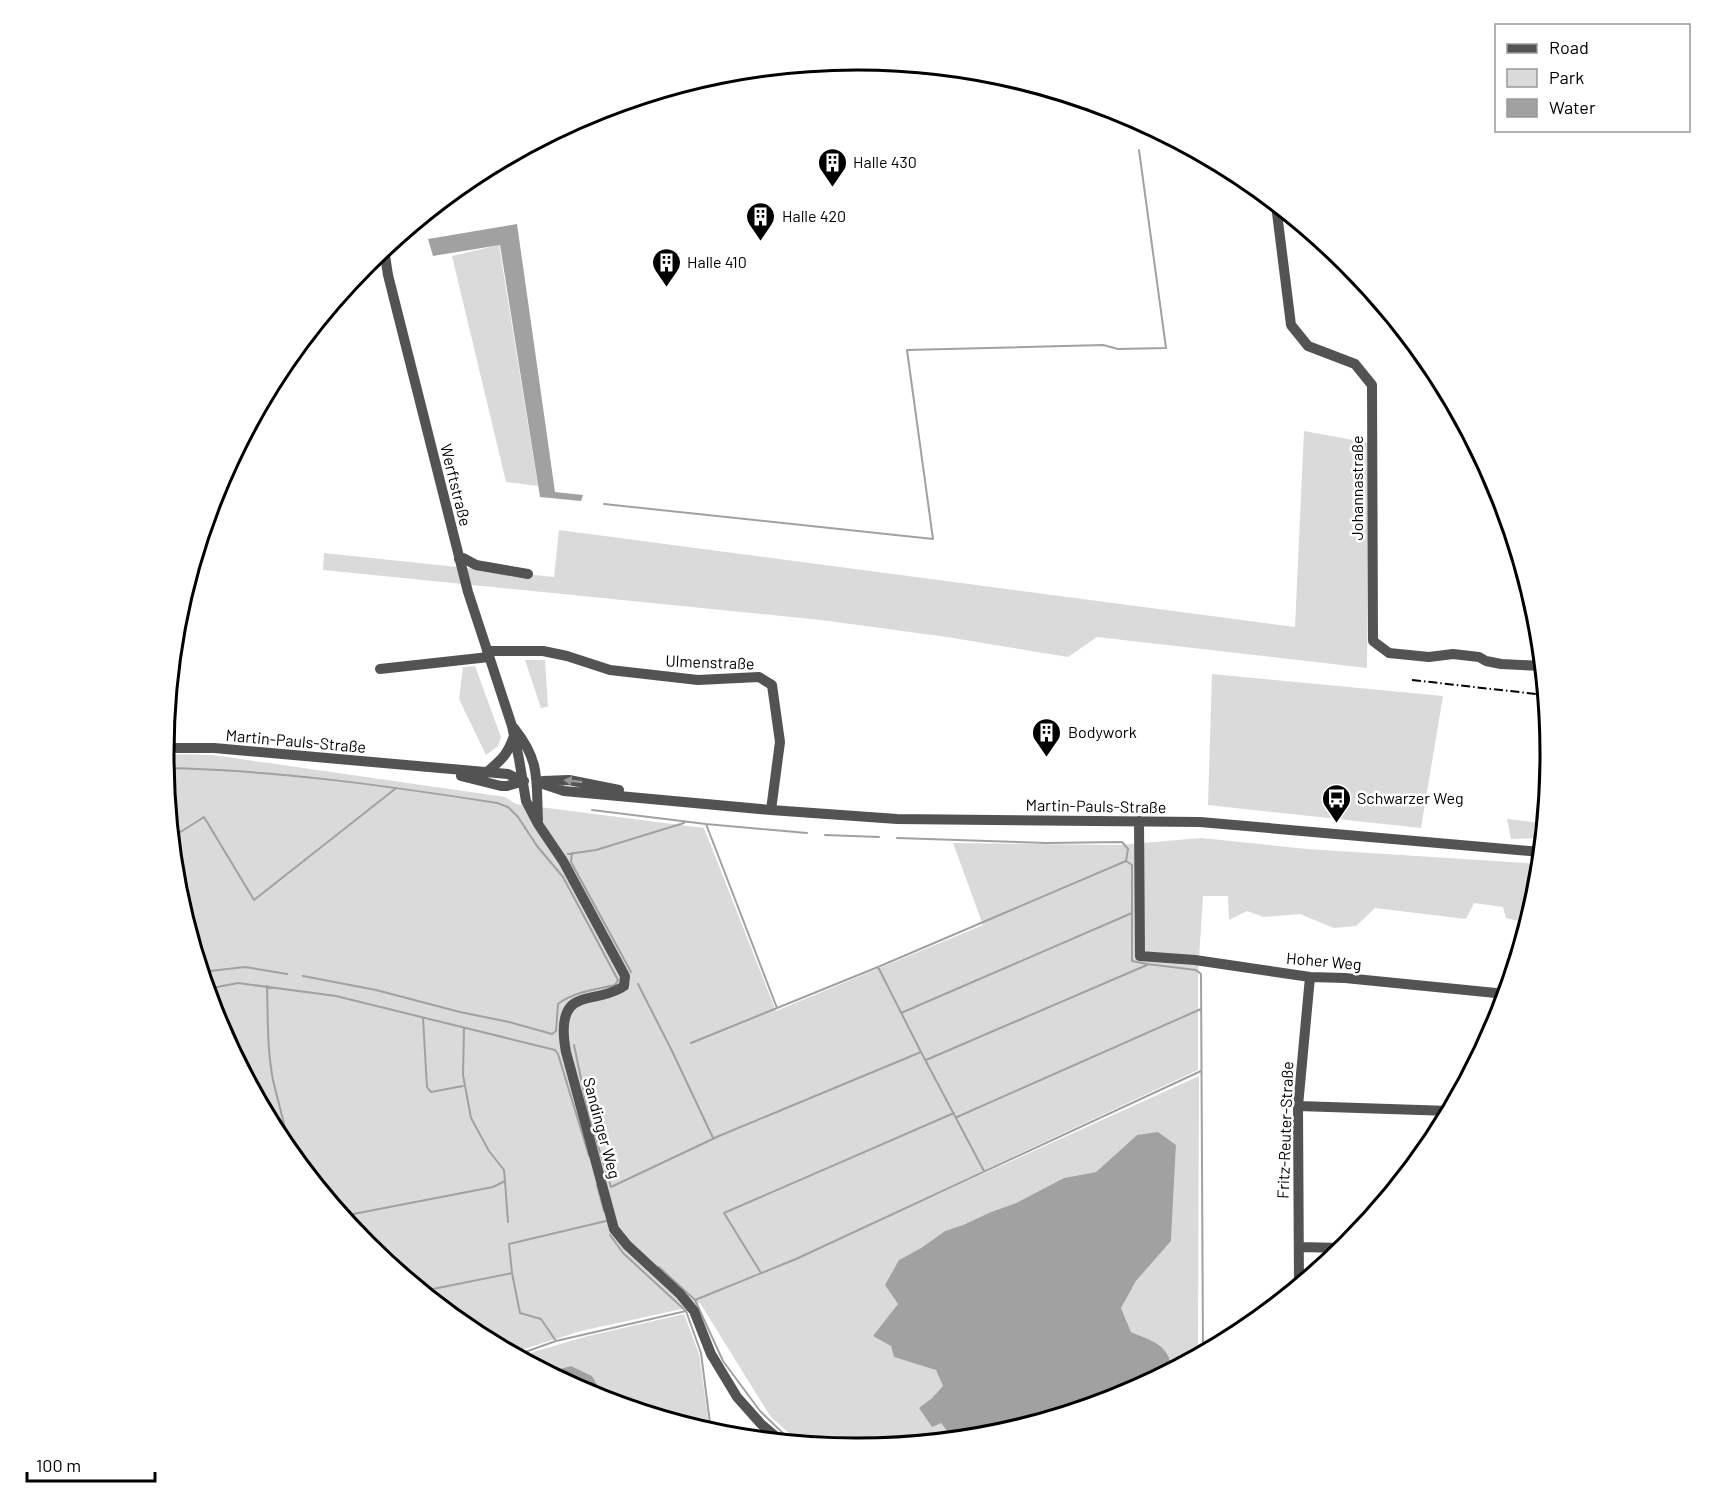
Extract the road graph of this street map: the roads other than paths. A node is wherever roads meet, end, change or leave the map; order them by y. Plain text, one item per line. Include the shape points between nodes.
1 (1277, 216) edge
2 (386, 259) edge
3 (459, 559) junction
4 (528, 574) dead end
5 (488, 654) junction
6 (1535, 666) edge
7 (380, 669) dead end
8 (513, 731) junction
9 (173, 748) edge
10 (425, 768) junction
11 (486, 773) junction
12 (522, 781) junction
13 (537, 782) junction
14 (771, 810) junction
15 (1139, 821) junction
16 (538, 824) junction
17 (1533, 851) edge
18 (1310, 977) junction
19 (1497, 993) edge
20 (1298, 1106) junction
21 (1440, 1111) edge
22 (1299, 1247) junction
23 (1329, 1248) edge
24 (1299, 1275) edge
25 (771, 1432) edge

1 - 6 street, Johannastraße via 1292,325 1308,346 1355,364 1372,385 1373,641 1389,653 1428,657 1453,654 1479,657 1486,662
2 - 3 street, Werftstraße
3 - 4 street
3 - 5 street, Werftstraße
5 - 7 street, Ulmenstraße
5 - 8 street, Werftstraße
5 - 14 street, Ulmenstraße via 543,651 610,670 698,680 759,677 772,685 780,742
8 - 11 street via 504,758
8 - 12 street, Werftstraße
8 - 13 street, Werftstraße via 534,760
9 - 10 street, Martin-Pauls-Straße via 226,749
10 - 11 street, Martin-Pauls-Straße
10 - 12 street, Martin-Pauls-Straße via 501,786
11 - 12 street, Martin-Pauls-Straße via 508,774
12 - 13 street, Martin-Pauls-Straße
12 - 16 street, Sandinger Weg via 526,801
13 - 14 street, Martin-Pauls-Straße via 564,791
13 - 16 street
14 - 15 street, Martin-Pauls-Straße via 897,819
15 - 17 street, Martin-Pauls-Straße via 1200,822
15 - 18 street, Hoher Weg via 1140,956
16 - 25 street, Sandinger Weg via 563,861 625,976 624,986 617,991 570,1006 564,1035 614,1229 694,1311 711,1354 737,1397
18 - 19 street, Hoher Weg
18 - 20 street, Fritz-Reuter-Straße
20 - 21 street
20 - 22 street, Fritz-Reuter-Straße
22 - 23 street
22 - 24 street, Fritz-Reuter-Straße

